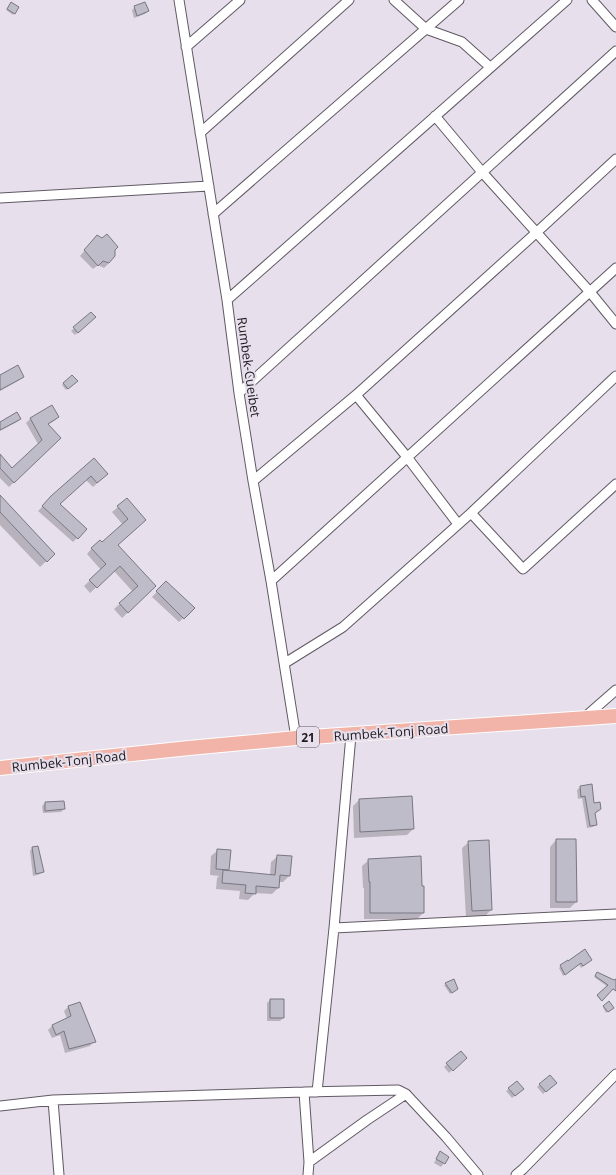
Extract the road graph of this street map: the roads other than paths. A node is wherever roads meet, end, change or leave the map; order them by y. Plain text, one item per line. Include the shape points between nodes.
1 (179, 0) edge
2 (240, 0) edge
3 (349, 0) edge
4 (394, 0) edge
5 (459, 0) edge
6 (567, 0) edge
7 (592, 0) edge
8 (616, 27) edge
9 (426, 29) junction
10 (186, 47) junction
11 (616, 51) edge
12 (490, 67) junction
13 (435, 116) junction
14 (200, 133) junction
15 (616, 159) edge
16 (482, 172) junction
17 (209, 186) junction
18 (0, 198) edge
19 (213, 214) junction
20 (537, 232) junction
21 (616, 268) edge
22 (590, 292) junction
23 (227, 300) junction
24 (616, 324) edge
25 (616, 376) edge
26 (239, 393) junction
27 (356, 395) junction
28 (407, 457) junction
29 (253, 481) junction
30 (616, 484) edge
31 (471, 513) junction
32 (458, 524) junction
33 (271, 581) junction
34 (285, 663) junction
35 (616, 690) edge
36 (616, 716) edge
37 (584, 718) junction
38 (351, 735) junction
39 (296, 738) junction
40 (0, 768) edge
41 (616, 914) edge
42 (334, 928) junction
43 (615, 1077) edge
44 (304, 1092) junction
45 (317, 1092) junction
46 (406, 1094) junction
47 (53, 1100) junction
48 (0, 1106) edge
49 (309, 1162) junction
50 (59, 1175) edge
51 (308, 1175) edge
52 (478, 1175) edge
53 (516, 1175) edge

1 - 10 street, Rumbek-Cueibet
2 - 10 street
3 - 14 street
4 - 9 street
5 - 9 street
6 - 12 street
7 - 8 street
9 - 12 street via 462,42
9 - 19 street
10 - 14 street, Rumbek-Cueibet
11 - 16 street
12 - 13 street
13 - 16 street
13 - 23 street
14 - 17 street, Rumbek-Cueibet
15 - 20 street
16 - 20 street
16 - 26 street
17 - 18 street
17 - 19 street, Rumbek-Cueibet
19 - 23 street, Rumbek-Cueibet
20 - 22 street
20 - 27 street
21 - 22 street
22 - 24 street
22 - 28 street
23 - 26 street, Rumbek-Cueibet
25 - 31 street
26 - 29 street, Rumbek-Cueibet
27 - 28 street
27 - 29 street
28 - 32 street
28 - 33 street
29 - 33 street, Rumbek-Cueibet
30 - 31 street via 523,569
31 - 32 street
32 - 34 street via 343,627
33 - 34 street, Rumbek-Cueibet
34 - 39 street, Rumbek-Cueibet
35 - 37 street
36 - 37 main road, Rumbek-Tonj Road / 21
37 - 38 main road, Rumbek-Tonj Road / 21
38 - 39 main road, Rumbek-Tonj Road / 21
38 - 42 street
39 - 40 main road, Rumbek-Tonj Road / 21
41 - 42 street
42 - 45 street
43 - 53 street
44 - 45 street
44 - 47 street
44 - 49 street
45 - 46 street via 398,1090
46 - 49 street
46 - 52 street
47 - 48 street
47 - 50 street
49 - 51 street

